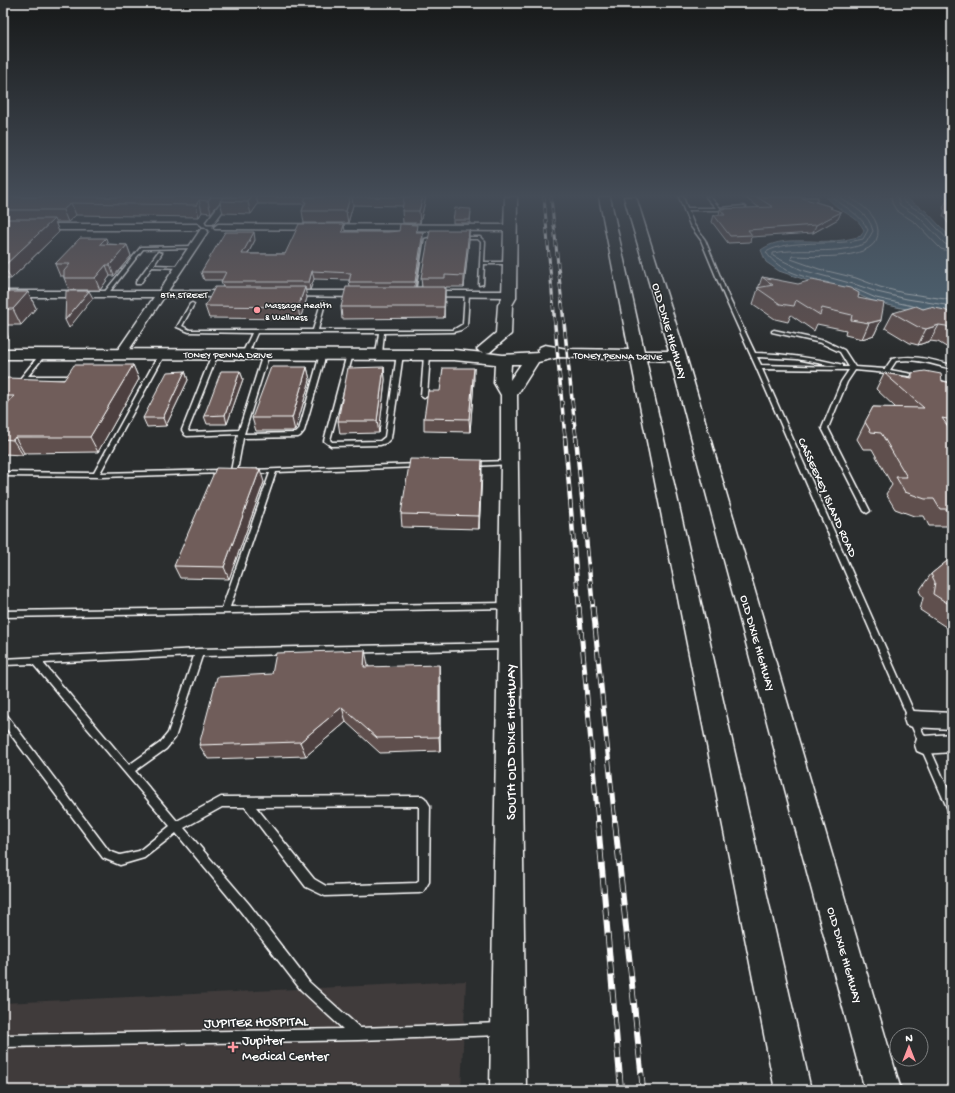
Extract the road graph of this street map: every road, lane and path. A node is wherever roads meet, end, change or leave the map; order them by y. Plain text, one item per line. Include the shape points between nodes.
1 (142, 248) edge
2 (193, 248) edge
3 (425, 248) edge
4 (483, 248) edge
5 (510, 248) edge
6 (615, 248) edge
7 (645, 248) edge
8 (707, 248) edge
9 (160, 253) dead end
10 (483, 263) junction
11 (510, 263) junction
12 (150, 266) junction
13 (181, 267) junction
14 (138, 283) dead end
15 (481, 284) dead end
16 (3, 294) edge
17 (105, 294) junction
18 (162, 294) junction
19 (242, 294) edge
20 (274, 294) edge
21 (378, 294) edge
22 (414, 294) joint
23 (467, 294) junction
24 (509, 296) junction
25 (323, 303) dead end
26 (192, 304) dead end
27 (316, 331) junction
28 (774, 331) dead end
29 (255, 332) junction
30 (382, 332) junction
31 (3, 333) edge
32 (516, 334) junction
33 (3, 339) edge
34 (485, 350) junction
35 (558, 353) junction
36 (3, 354) edge
37 (43, 354) junction
38 (121, 354) junction
39 (162, 354) junction
40 (215, 354) junction
41 (245, 354) junction
42 (266, 354) junction
43 (323, 354) junction
44 (350, 354) junction
45 (379, 354) junction
46 (400, 354) junction
47 (427, 355) junction
48 (454, 355) junction
49 (753, 355) junction
50 (637, 356) junction
51 (678, 356) junction
52 (532, 359) junction
53 (503, 360) junction
54 (759, 367) junction
55 (952, 367) edge
56 (853, 369) junction
57 (887, 370) junction
58 (23, 378) junction
59 (74, 378) edge
60 (924, 378) edge
61 (13, 391) edge
62 (509, 395) junction
63 (424, 396) dead end
64 (241, 434) junction
65 (510, 463) junction
66 (463, 465) edge
67 (424, 466) edge
68 (274, 470) junction
69 (241, 471) junction
70 (3, 474) edge
71 (96, 475) junction
72 (867, 511) dead end
73 (510, 606) junction
74 (225, 610) junction
75 (3, 614) edge
76 (510, 646) junction
77 (199, 652) junction
78 (35, 660) junction
79 (3, 662) edge
80 (3, 717) edge
81 (913, 719) junction
82 (952, 721) edge
83 (952, 743) edge
84 (924, 745) junction
85 (128, 771) junction
86 (247, 802) junction
87 (952, 809) edge
88 (176, 827) junction
89 (509, 1028) junction
90 (358, 1034) junction
91 (3, 1041) edge
92 (508, 1090) edge
93 (793, 1090) edge
94 (883, 1090) edge

1 - 17 lane
2 - 13 street
3 - 22 lane
4 - 10 lane
5 - 11 main road
6 - 50 main road
7 - 51 main road, OLD DIXIE HIGHWAY
8 - 49 lane, CASSEEKEY ISLAND ROAD
9 - 12 lane
10 - 11 lane
10 - 15 lane
11 - 24 main road
12 - 13 lane
12 - 14 lane
13 - 18 street
16 - 17 street, 8TH STREET
17 - 18 street, 8TH STREET
18 - 19 street, 8TH STREET
18 - 38 street
20 - 21 street
22 - 23 street
23 - 24 street
23 - 30 lane via 465,325 459,329
24 - 32 main road via 519,307
24 - 34 main road via 505,305 503,334
25 - 27 lane
26 - 29 lane via 180,324 181,329
27 - 29 lane
27 - 30 lane
28 - 56 lane via 823,342 842,351
29 - 41 lane
30 - 45 lane
31 - 33 lane
32 - 34 main road, TONEY PENNA DRIVE
32 - 35 main road, TONEY PENNA DRIVE via 542,350
34 - 48 main road, TONEY PENNA DRIVE
35 - 50 main road, TONEY PENNA DRIVE
35 - 52 main road, TONEY PENNA DRIVE
36 - 37 main road, TONEY PENNA DRIVE
37 - 38 main road, TONEY PENNA DRIVE
37 - 58 lane
38 - 39 main road, TONEY PENNA DRIVE
39 - 40 main road, TONEY PENNA DRIVE
39 - 71 lane
40 - 41 main road, TONEY PENNA DRIVE
40 - 64 lane via 185,430 187,434
41 - 42 main road, TONEY PENNA DRIVE
42 - 43 main road, TONEY PENNA DRIVE
42 - 64 lane
43 - 44 main road, TONEY PENNA DRIVE
43 - 64 lane via 302,430 298,435
44 - 45 main road, TONEY PENNA DRIVE
44 - 46 lane via 328,442 331,444 380,443 388,438
45 - 46 main road, TONEY PENNA DRIVE
46 - 47 main road, TONEY PENNA DRIVE
47 - 48 main road, TONEY PENNA DRIVE
47 - 63 lane
48 - 53 main road, TONEY PENNA DRIVE
49 - 54 lane, CASSEEKEY ISLAND ROAD
49 - 56 lane via 815,359
50 - 51 main road, TONEY PENNA DRIVE
50 - 93 main road
51 - 94 main road, OLD DIXIE HIGHWAY
52 - 53 main road, TONEY PENNA DRIVE
52 - 62 main road
53 - 62 main road, SOUTH OLD DIXIE HIGHWAY via 502,383
54 - 56 lane
54 - 81 lane, CASSEEKEY ISLAND ROAD
55 - 57 lane via 905,358 894,360
56 - 57 lane
56 - 72 lane via 844,382 825,428
57 - 60 lane
58 - 59 lane
58 - 61 lane
62 - 65 main road, SOUTH OLD DIXIE HIGHWAY
64 - 69 lane
65 - 66 lane
65 - 73 main road, SOUTH OLD DIXIE HIGHWAY
67 - 68 lane
68 - 69 lane
68 - 74 lane
69 - 71 lane
70 - 71 lane
73 - 74 lane
73 - 76 main road, SOUTH OLD DIXIE HIGHWAY
74 - 75 lane
76 - 77 lane
76 - 89 main road, SOUTH OLD DIXIE HIGHWAY
77 - 78 lane
77 - 85 lane via 172,735 163,746
78 - 79 lane
78 - 85 lane
80 - 88 lane via 106,855 120,860 141,855
81 - 82 street
81 - 84 lane, CASSEEKEY ISLAND ROAD
83 - 84 street
84 - 87 lane, CASSEEKEY ISLAND ROAD
85 - 88 lane
86 - 86 lane via 422,801 425,806 424,882 418,888 325,891 310,883
86 - 88 lane via 221,802
88 - 90 lane via 245,908 305,986
89 - 90 lane, JUPITER HOSPITAL
89 - 92 main road, SOUTH OLD DIXIE HIGHWAY
90 - 91 lane, JUPITER HOSPITAL

